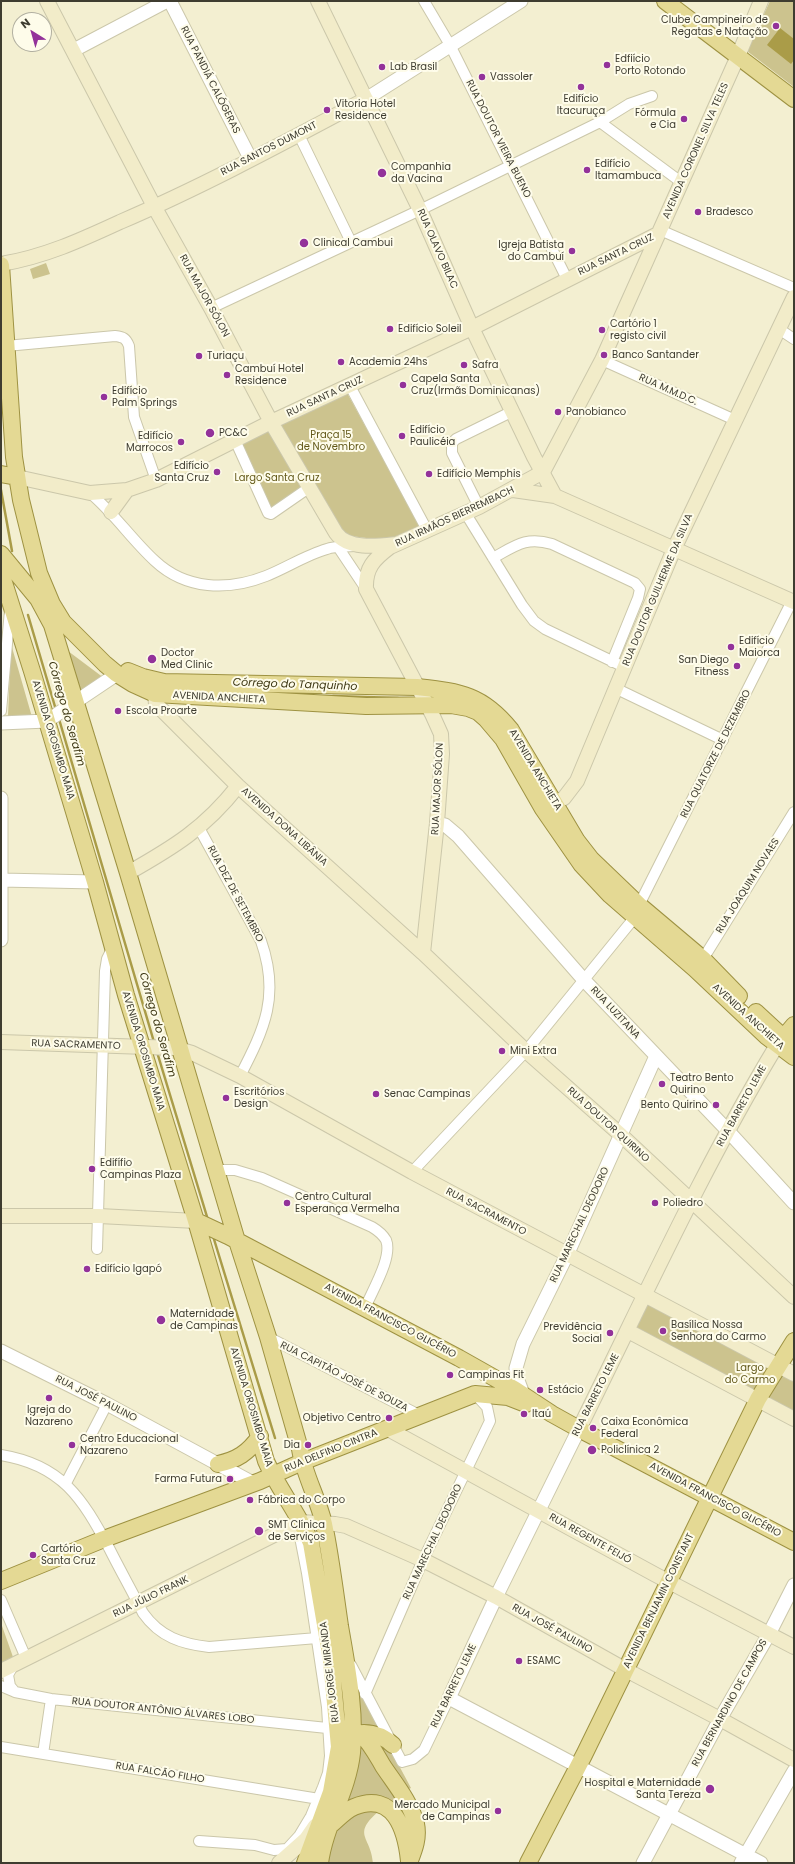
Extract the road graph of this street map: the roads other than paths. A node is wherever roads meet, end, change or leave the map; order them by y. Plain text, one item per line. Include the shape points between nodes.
1 (47, 1) edge
2 (168, 1) edge
3 (318, 1) edge
4 (424, 1) edge
5 (521, 1) edge
6 (665, 1) edge
7 (761, 1) edge
8 (450, 45) junction
9 (74, 50) junction
10 (738, 56) junction
11 (652, 96) dead end
12 (366, 99) junction
13 (794, 100) edge
14 (600, 122) junction
15 (299, 135) junction
16 (250, 158) junction
17 (511, 165) junction
18 (681, 182) junction
19 (155, 208) junction
20 (420, 210) junction
21 (659, 232) junction
22 (351, 242) junction
23 (1, 265) edge
24 (567, 279) junction
25 (794, 288) edge
26 (794, 297) edge
27 (212, 308) junction
28 (472, 328) junction
29 (779, 329) junction
30 (794, 339) edge
31 (6, 346) junction
32 (602, 360) junction
33 (350, 386) junction
34 (513, 411) junction
35 (735, 420) junction
36 (272, 422) junction
37 (235, 440) junction
38 (543, 472) junction
39 (10, 476) edge
40 (156, 480) junction
41 (310, 488) junction
42 (127, 490) junction
43 (512, 490) junction
44 (90, 493) junction
45 (555, 496) junction
46 (479, 507) junction
47 (111, 512) junction
48 (466, 514) junction
49 (427, 530) junction
50 (396, 544) junction
51 (360, 545) junction
52 (674, 549) junction
53 (341, 550) junction
54 (1, 554) edge
55 (493, 558) junction
56 (1, 573) edge
57 (37, 581) junction
58 (366, 589) junction
59 (793, 602) edge
60 (11, 606) junction
61 (612, 662) junction
62 (625, 668) junction
63 (117, 674) junction
64 (417, 687) junction
65 (617, 689) junction
66 (156, 694) junction
67 (72, 705) junction
68 (428, 706) junction
69 (1, 711) edge
70 (50, 719) junction
71 (1, 723) edge
72 (723, 740) junction
73 (238, 786) junction
74 (1, 798) edge
75 (549, 806) junction
76 (794, 812) edge
77 (437, 823) junction
78 (199, 828) junction
79 (128, 873) junction
80 (2, 880) edge
81 (95, 882) junction
82 (637, 911) junction
83 (1, 940) edge
84 (113, 947) junction
85 (423, 953) junction
86 (703, 959) junction
87 (583, 980) junction
88 (787, 1037) edge
89 (1, 1042) edge
90 (103, 1046) junction
91 (144, 1047) junction
92 (177, 1048) junction
93 (526, 1051) junction
94 (656, 1056) junction
95 (794, 1057) edge
96 (240, 1076) junction
97 (728, 1131) junction
98 (621, 1136) junction
99 (216, 1170) junction
100 (412, 1172) junction
101 (690, 1200) junction
102 (794, 1203) edge
103 (1, 1216) edge
104 (99, 1216) junction
105 (201, 1224) junction
106 (232, 1239) junction
107 (97, 1250) dead end
108 (567, 1255) junction
109 (644, 1295) junction
110 (794, 1297) edge
111 (365, 1308) junction
112 (628, 1331) junction
113 (268, 1337) junction
114 (794, 1341) edge
115 (1, 1351) edge
116 (779, 1366) junction
117 (794, 1374) edge
118 (476, 1394) junction
119 (523, 1394) junction
120 (758, 1399) junction
121 (107, 1404) junction
122 (552, 1414) junction
123 (421, 1416) junction
124 (794, 1419) edge
125 (388, 1429) junction
126 (579, 1429) junction
127 (260, 1436) junction
128 (1, 1454) edge
129 (302, 1462) junction
130 (218, 1464) junction
131 (465, 1472) junction
132 (272, 1476) junction
133 (66, 1483) junction
134 (253, 1483) junction
135 (710, 1497) junction
136 (539, 1511) junction
137 (301, 1523) junction
138 (324, 1523) junction
139 (104, 1539) junction
140 (794, 1542) edge
141 (423, 1560) junction
142 (1, 1581) edge
143 (668, 1582) junction
144 (794, 1585) edge
145 (496, 1597) junction
146 (1, 1600) edge
147 (138, 1603) junction
148 (769, 1634) junction
149 (317, 1638) junction
150 (794, 1647) edge
151 (344, 1651) junction
152 (20, 1661) junction
153 (626, 1670) junction
154 (1, 1671) edge
155 (1, 1686) edge
156 (15, 1692) junction
157 (365, 1694) junction
158 (449, 1698) junction
159 (51, 1699) junction
160 (720, 1719) junction
161 (328, 1728) junction
162 (357, 1734) junction
163 (393, 1746) junction
164 (339, 1747) junction
165 (1, 1748) edge
166 (43, 1754) junction
167 (794, 1760) edge
168 (402, 1762) joint
169 (578, 1766) junction
170 (794, 1771) edge
171 (319, 1799) junction
172 (669, 1815) junction
173 (325, 1822) junction
174 (199, 1841) dead end
175 (321, 1857) edge
176 (743, 1859) edge
177 (279, 1863) edge
178 (305, 1863) edge
179 (409, 1863) edge
180 (528, 1863) edge
181 (643, 1863) edge
182 (761, 1863) edge

1 - 9 main road, RUA MAJOR SÓLON
2 - 9 street
2 - 16 street, RUA PANDIÁ CALÓGERAS
3 - 12 main road, RUA OLAVO BILAC
4 - 8 street, RUA DOUTOR VIEIRA BUENO
5 - 8 street, RUA SANTOS DUMONT
6 - 10 main road
7 - 10 main road, AVENIDA CORONEL SILVA TELES
8 - 12 street, RUA SANTOS DUMONT
8 - 17 street, RUA DOUTOR VIEIRA BUENO
9 - 19 main road, RUA MAJOR SÓLON
10 - 13 main road
10 - 18 main road, AVENIDA CORONEL SILVA TELES
11 - 14 street via 629,104
12 - 15 main road, RUA SANTOS DUMONT
12 - 20 main road, RUA OLAVO BILAC
14 - 17 street
14 - 18 street
15 - 16 main road, RUA SANTOS DUMONT
15 - 22 street
16 - 19 main road, RUA SANTOS DUMONT
17 - 20 street
17 - 24 street, RUA DOUTOR VIEIRA BUENO
18 - 21 main road, AVENIDA CORONEL SILVA TELES
19 - 23 main road, RUA SANTOS DUMONT via 58,250
19 - 27 main road, RUA MAJOR SÓLON
20 - 22 street
20 - 28 main road, RUA OLAVO BILAC
21 - 24 main road, RUA SANTA CRUZ
21 - 25 street
21 - 32 main road, AVENIDA CORONEL SILVA TELES
22 - 27 street
23 - 31 main road
24 - 28 main road, RUA SANTA CRUZ
26 - 29 main road, RUA DOUTOR GUILHERME DA SILVA
27 - 36 main road, RUA MAJOR SÓLON
28 - 33 main road, RUA SANTA CRUZ
28 - 34 main road, RUA OLAVO BILAC
29 - 30 street
29 - 35 main road, RUA DOUTOR GUILHERME DA SILVA
31 - 39 main road via 14,457
31 - 40 street via 123,337 129,346 134,417
32 - 35 street, RUA M.M.D.C.
32 - 38 main road, AVENIDA CORONEL SILVA TELES
33 - 36 main road, RUA SANTA CRUZ
33 - 49 street
34 - 38 main road, RUA OLAVO BILAC
34 - 46 street via 452,443 452,453
35 - 52 main road, RUA DOUTOR GUILHERME DA SILVA
36 - 37 main road, RUA SANTA CRUZ
36 - 41 main road, RUA MAJOR SÓLON
37 - 40 main road, RUA SANTA CRUZ
37 - 41 street via 268,513 271,514
38 - 43 main road, RUA IRMÃOS BIERREMBACH
38 - 45 main road, RUA OLAVO BILAC
39 - 44 main road, RUA SANTA CRUZ
39 - 57 main road via 21,500
40 - 42 main road, RUA SANTA CRUZ
41 - 51 main road, RUA MAJOR SÓLON via 339,537
42 - 44 main road, RUA SANTA CRUZ
42 - 47 main road
43 - 45 main road
43 - 46 main road, RUA IRMÃOS BIERREMBACH
44 - 47 street
45 - 52 main road
46 - 48 main road, RUA IRMÃOS BIERREMBACH
47 - 53 street via 142,548 167,571 210,587 251,582 321,551
48 - 49 main road, RUA IRMÃOS BIERREMBACH
48 - 55 street
49 - 50 main road, RUA IRMÃOS BIERREMBACH
50 - 51 main road, RUA MAJOR SÓLON
50 - 58 main road, RUA IRMÃOS BIERREMBACH via 380,554 370,566
51 - 53 street
52 - 59 main road
52 - 62 main road, RUA DOUTOR GUILHERME DA SILVA
53 - 58 street, RUA MAJOR SÓLON
54 - 57 main road
55 - 61 street via 534,621
55 - 61 street via 523,542 540,540 635,583 640,589 638,598
56 - 60 main road, AVENIDA OROSIMBO MAIA
57 - 63 main road via 63,622
57 - 64 main road, AVENIDA ANCHIETA via 61,610 113,660 143,677 164,682
57 - 67 main road via 52,625
58 - 64 main road, RUA MAJOR SÓLON
59 - 72 street, RUA QUATORZE DE DEZEMBRO
60 - 69 street
60 - 70 main road, AVENIDA OROSIMBO MAIA
61 - 62 street
62 - 65 main road, RUA DOUTOR GUILHERME DA SILVA
63 - 66 main road
63 - 67 street
64 - 68 main road, RUA MAJOR SÓLON
64 - 75 main road, AVENIDA ANCHIETA via 451,690 478,700 493,710 511,730
65 - 72 street
65 - 75 main road, RUA DOUTOR GUILHERME DA SILVA via 577,781 570,791
66 - 68 main road, AVENIDA ANCHIETA via 366,706
66 - 73 main road, AVENIDA DONA LIBÂNIA via 156,704
67 - 70 street
67 - 79 main road
68 - 75 main road, AVENIDA ANCHIETA via 460,706 478,712 486,718
68 - 77 main road, RUA MAJOR SÓLON via 437,723 442,742
70 - 71 street
70 - 81 main road, AVENIDA OROSIMBO MAIA
72 - 82 street, RUA QUATORZE DE DEZEMBRO
73 - 78 main road via 226,802
73 - 85 main road, AVENIDA DONA LIBÂNIA
74 - 80 street
75 - 82 main road, AVENIDA ANCHIETA via 581,864 610,895
76 - 86 street, RUA JOAQUIM NOVAES
77 - 85 main road, RUA MAJOR SÓLON
77 - 87 street, RUA LUZITANA via 445,825 458,836
78 - 79 main road
78 - 96 street, RUA DEZ DE SETEMBRO via 261,941 268,960 268,1013 256,1045
79 - 92 main road
80 - 81 street
80 - 83 street
81 - 84 main road, AVENIDA OROSIMBO MAIA
82 - 86 main road, AVENIDA ANCHIETA
82 - 87 street, RUA QUATORZE DE DEZEMBRO
82 - 88 main road, AVENIDA ANCHIETA via 695,969
84 - 90 street via 107,959
84 - 91 main road, AVENIDA OROSIMBO MAIA
85 - 93 main road, RUA DOUTOR QUIRINO
86 - 88 main road, AVENIDA ANCHIETA via 748,1005
87 - 93 street, RUA QUATORZE DE DEZEMBRO
87 - 94 street, RUA LUZITANA
88 - 95 main road, AVENIDA ANCHIETA
88 - 97 main road, RUA BARRETO LEME
89 - 90 main road, RUA SACRAMENTO
90 - 91 main road, RUA SACRAMENTO
90 - 104 street
91 - 92 main road, RUA SACRAMENTO
91 - 105 main road, AVENIDA OROSIMBO MAIA
92 - 96 main road, RUA SACRAMENTO
92 - 99 main road
93 - 98 main road, RUA DOUTOR QUIRINO
93 - 100 street, RUA QUATORZE DE DEZEMBRO
94 - 97 street, RUA LUZITANA
94 - 98 street, RUA MARECHAL DEODORO
96 - 100 main road, RUA SACRAMENTO
97 - 101 main road, RUA BARRETO LEME
97 - 102 street, RUA LUZITANA
98 - 101 main road, RUA DOUTOR QUIRINO
98 - 108 street, RUA MARECHAL DEODORO
99 - 106 main road
99 - 111 street via 234,1170 262,1178 379,1232 385,1239 388,1251
100 - 108 main road, RUA SACRAMENTO
101 - 109 main road, RUA BARRETO LEME
101 - 110 main road, RUA DOUTOR QUIRINO
103 - 104 main road, AVENIDA FRANCISCO GLICÉRIO
104 - 105 main road, AVENIDA FRANCISCO GLICÉRIO
104 - 107 street
105 - 106 main road, AVENIDA FRANCISCO GLICÉRIO
105 - 127 main road, AVENIDA OROSIMBO MAIA
106 - 111 main road, AVENIDA FRANCISCO GLICÉRIO
106 - 113 main road
108 - 109 main road, RUA SACRAMENTO
108 - 119 street, RUA MARECHAL DEODORO via 517,1359 517,1378
109 - 112 main road, RUA BARRETO LEME
109 - 116 main road, RUA SACRAMENTO
111 - 119 main road, AVENIDA FRANCISCO GLICÉRIO
112 - 120 main road
112 - 126 main road, RUA BARRETO LEME
113 - 123 street, RUA CAPITÃO JOSÉ DE SOUZA
113 - 129 main road
114 - 116 main road, AVENIDA BENJAMIN CONSTANT
115 - 121 street, RUA JOSÉ PAULINO
116 - 117 main road, RUA SACRAMENTO
116 - 120 main road, AVENIDA BENJAMIN CONSTANT
118 - 122 main road, RUA DELFINO CINTRA via 508,1397
118 - 123 main road, RUA DELFINO CINTRA
118 - 131 street, RUA MARECHAL DEODORO via 487,1407 490,1421
119 - 122 main road, AVENIDA FRANCISCO GLICÉRIO
120 - 124 main road
120 - 135 main road, AVENIDA BENJAMIN CONSTANT
121 - 130 street, RUA JOSÉ PAULINO
121 - 133 street
122 - 126 main road, AVENIDA FRANCISCO GLICÉRIO
123 - 125 main road, RUA DELFINO CINTRA
125 - 129 main road, RUA DELFINO CINTRA
125 - 131 main road, RUA REGENTE FEIJÓ
126 - 135 main road, AVENIDA FRANCISCO GLICÉRIO
126 - 136 street, RUA BARRETO LEME
127 - 130 main road via 241,1457
127 - 132 main road, AVENIDA OROSIMBO MAIA
128 - 133 street via 18,1457 39,1466
129 - 132 main road, RUA DELFINO CINTRA
129 - 138 main road
130 - 134 street, RUA JOSÉ PAULINO
131 - 136 main road, RUA REGENTE FEIJÓ
131 - 141 street, RUA MARECHAL DEODORO
132 - 134 main road, RUA DELFINO CINTRA
132 - 137 main road, AVENIDA OROSIMBO MAIA
133 - 139 street via 86,1507
134 - 139 main road, RUA DELFINO CINTRA
135 - 140 main road, AVENIDA FRANCISCO GLICÉRIO
135 - 143 main road, AVENIDA BENJAMIN CONSTANT
136 - 143 main road, RUA REGENTE FEIJÓ
136 - 145 street, RUA BARRETO LEME
137 - 138 main road, RUA JOSÉ PAULINO
137 - 147 main road, RUA JÚLIO FRANK
137 - 149 street, RUA JORGE MIRANDA via 300,1537
137 - 164 main road, RUA JORGE MIRANDA via 311,1543 316,1566 331,1660
138 - 141 main road, RUA JOSÉ PAULINO via 346,1526
138 - 151 main road, RUA JORGE MIRANDA
139 - 142 main road, RUA DELFINO CINTRA
139 - 147 street
141 - 145 main road, RUA JOSÉ PAULINO
141 - 157 street, RUA MARECHAL DEODORO
143 - 148 main road, RUA REGENTE FEIJÓ
143 - 153 main road, AVENIDA BENJAMIN CONSTANT
144 - 148 street, RUA BERNARDINO DE CAMPOS
145 - 153 main road, RUA JOSÉ PAULINO
145 - 158 street, RUA BARRETO LEME
146 - 152 street
147 - 149 street via 150,1622 163,1634 192,1645 209,1647
147 - 152 main road, RUA JÚLIO FRANK
148 - 150 main road, RUA REGENTE FEIJÓ
148 - 160 street, RUA BERNARDINO DE CAMPOS
149 - 161 street, RUA JORGE MIRANDA
151 - 157 street, RUA JORGE MIRANDA
151 - 162 main road, RUA JORGE MIRANDA
152 - 154 main road, RUA JÚLIO FRANK
152 - 156 street via 8,1675 10,1686
153 - 160 main road, RUA JOSÉ PAULINO
153 - 169 main road, AVENIDA BENJAMIN CONSTANT
155 - 156 street, RUA DOUTOR ANTÔNIO ÁLVARES LOBO
156 - 159 street, RUA DOUTOR ANTÔNIO ÁLVARES LOBO
157 - 163 street, RUA JORGE MIRANDA
158 - 168 street, RUA BARRETO LEME via 424,1750 413,1759
158 - 169 street
159 - 161 street, RUA DOUTOR ANTÔNIO ÁLVARES LOBO
159 - 166 street
160 - 167 main road, RUA JOSÉ PAULINO
160 - 172 street, RUA BERNARDINO DE CAMPOS
161 - 171 street, RUA JORGE MIRANDA via 328,1773
162 - 163 main road via 378,1735
162 - 164 main road via 347,1737
162 - 173 main road, RUA JORGE MIRANDA via 348,1774
162 - 179 main road via 368,1741 413,1815 416,1824 416,1843
163 - 168 street, RUA JORGE MIRANDA
164 - 173 main road, RUA JORGE MIRANDA
165 - 166 street, RUA FALCÃO FILHO
166 - 171 street, RUA FALCÃO FILHO
169 - 172 street
169 - 180 main road, AVENIDA BENJAMIN CONSTANT
170 - 176 street
171 - 174 street, RUA JORGE MIRANDA via 300,1836 292,1845 281,1851 254,1845
172 - 176 street
172 - 181 street, RUA BERNARDINO DE CAMPOS
173 - 175 main road, RUA JORGE MIRANDA
173 - 177 main road
173 - 178 main road
173 - 179 main road via 354,1807 374,1803 384,1805 403,1829
176 - 182 street

